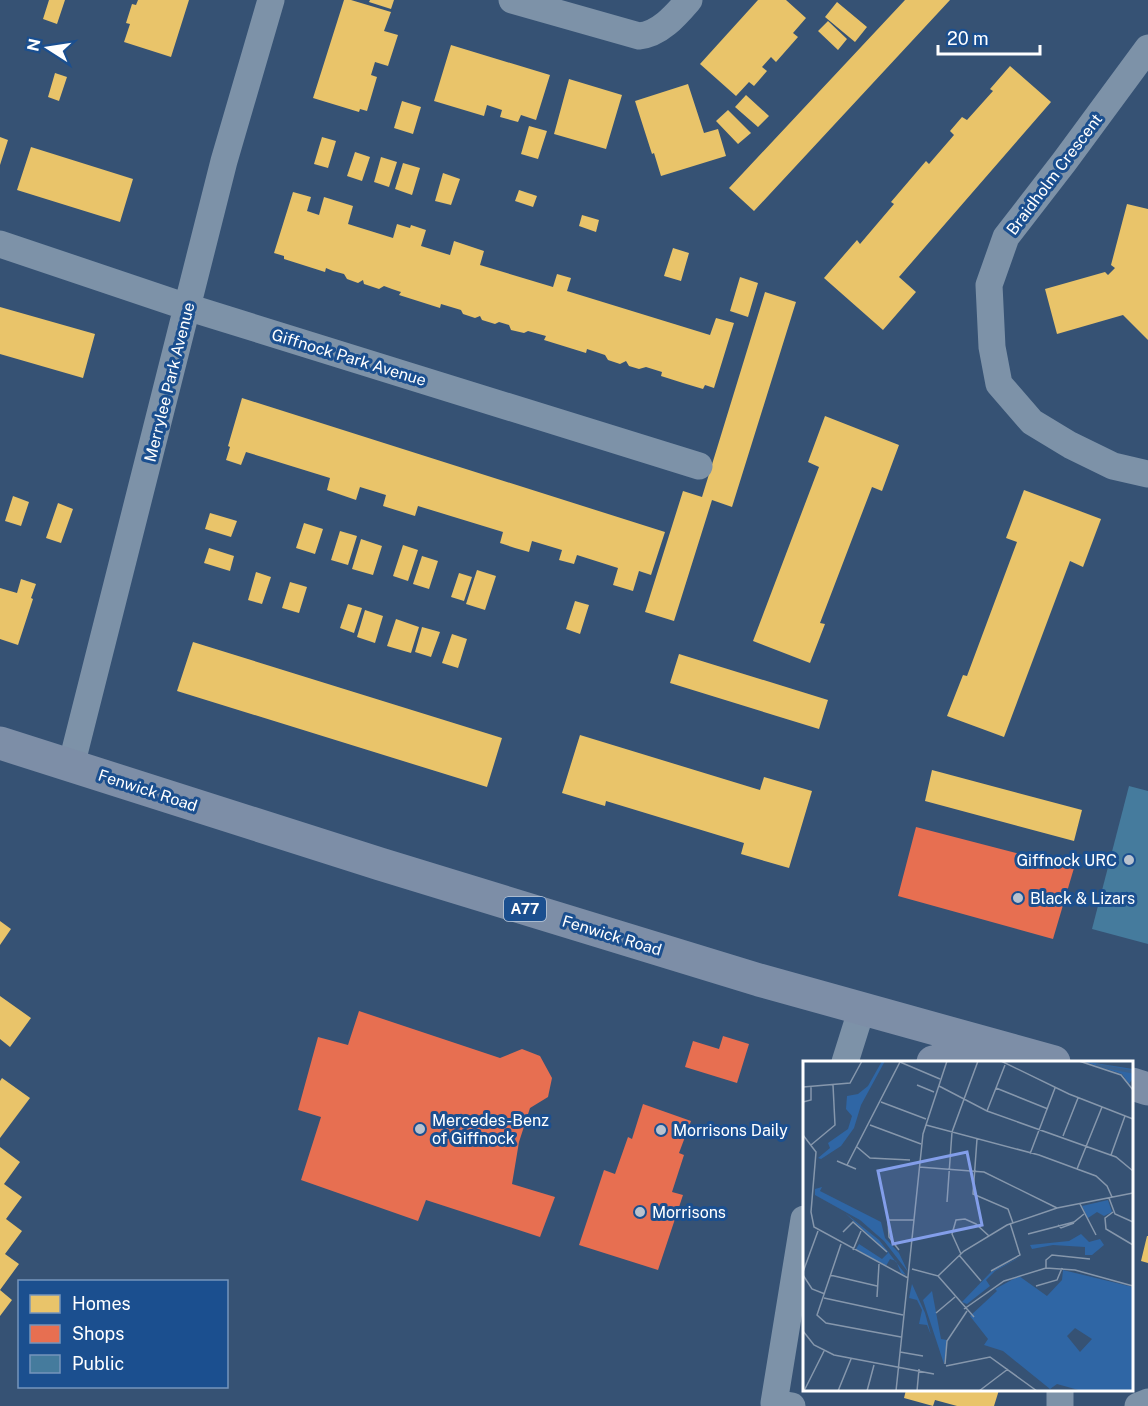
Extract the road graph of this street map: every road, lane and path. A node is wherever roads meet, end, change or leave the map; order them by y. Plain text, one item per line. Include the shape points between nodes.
1 (271, 0) edge
2 (512, 0) edge
3 (688, 0) edge
4 (1148, 48) edge
5 (0, 244) edge
6 (187, 307) junction
7 (699, 466) dead end
8 (1148, 474) edge
9 (0, 743) edge
10 (71, 766) junction
11 (862, 1008) junction
12 (996, 1046) junction
13 (845, 1061) edge
14 (937, 1061) edge
15 (1050, 1061) edge
16 (1133, 1085) edge
17 (1148, 1089) edge
18 (803, 1228) edge
19 (1148, 1402) edge
20 (783, 1404) edge
21 (1138, 1406) edge

1 - 6 street, Merrylee Park Avenue
2 - 3 street via 639,36 651,35
4 - 8 street, Braidholm Crescent via 1006,237 989,285 992,347 999,384 1032,422 1070,446 1113,466
5 - 6 street, Giffnock Park Avenue
6 - 7 street, Giffnock Park Avenue
6 - 10 street, Merrylee Park Avenue
9 - 10 main road, Fenwick Road / A77
10 - 11 main road, Fenwick Road / A77 via 380,864
11 - 12 main road, Fenwick Road / A77
11 - 13 street
12 - 14 main road
12 - 15 main road, Fenwick Road / A77
16 - 17 main road
18 - 20 street
19 - 21 street

